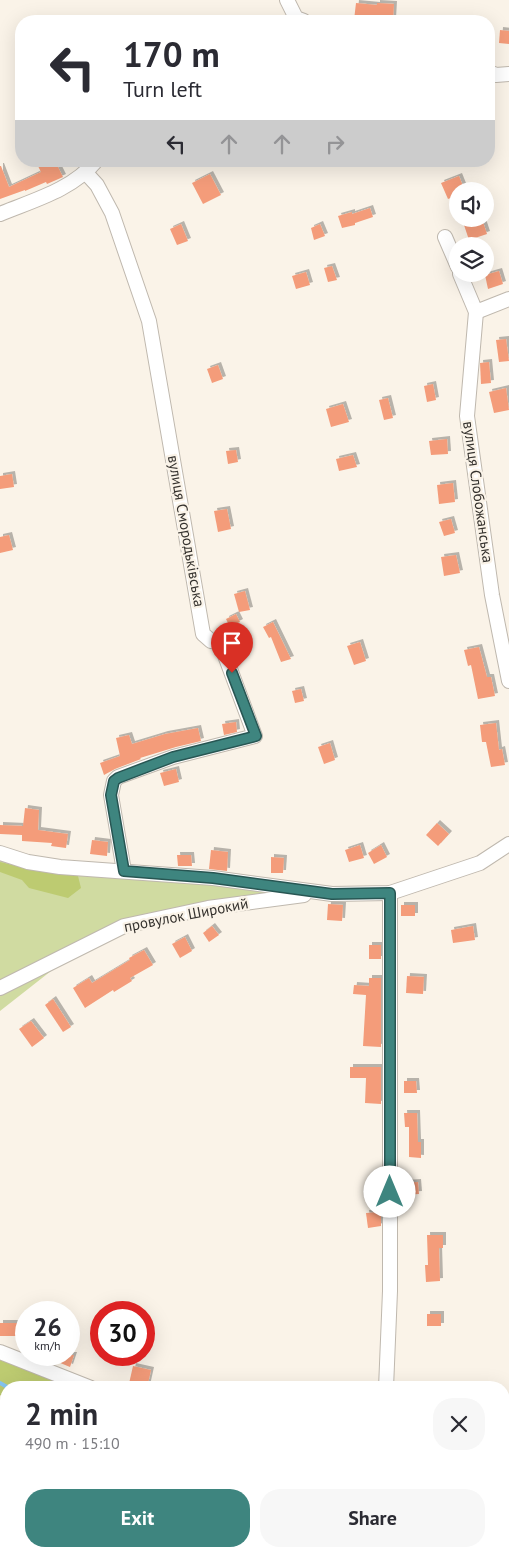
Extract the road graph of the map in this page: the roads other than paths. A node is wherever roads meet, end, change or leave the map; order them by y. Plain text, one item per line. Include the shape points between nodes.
1 (287, 0) edge
2 (294, 15) edge
3 (509, 74) edge
4 (495, 75) edge
5 (91, 167) edge
6 (86, 173) junction
7 (0, 214) edge
8 (445, 238) dead end
9 (449, 247) edge
10 (463, 282) edge
11 (509, 299) edge
12 (476, 312) junction
13 (509, 682) edge
14 (509, 844) edge
15 (0, 853) edge
16 (124, 871) junction
17 (325, 893) junction
18 (390, 893) junction
19 (0, 988) edge
20 (0, 1352) edge
21 (73, 1381) edge
22 (386, 1381) edge

1 - 2 street
3 - 4 street
5 - 6 street
6 - 7 street via 58,191
6 - 16 street, вулиця Смородьківська via 97,185 112,213 149,321 203,634 211,641 220,642 256,736 173,757 114,781 111,795
8 - 9 street
10 - 12 street, вулиця Слобожанська
11 - 12 street
12 - 13 street, вулиця Слобожанська via 467,416 492,595
14 - 18 street via 480,863
15 - 16 street via 60,867
16 - 17 street via 213,878
17 - 18 street
17 - 19 street, провулок Широкий via 208,908 124,926
18 - 22 street via 390,1292
20 - 21 street

